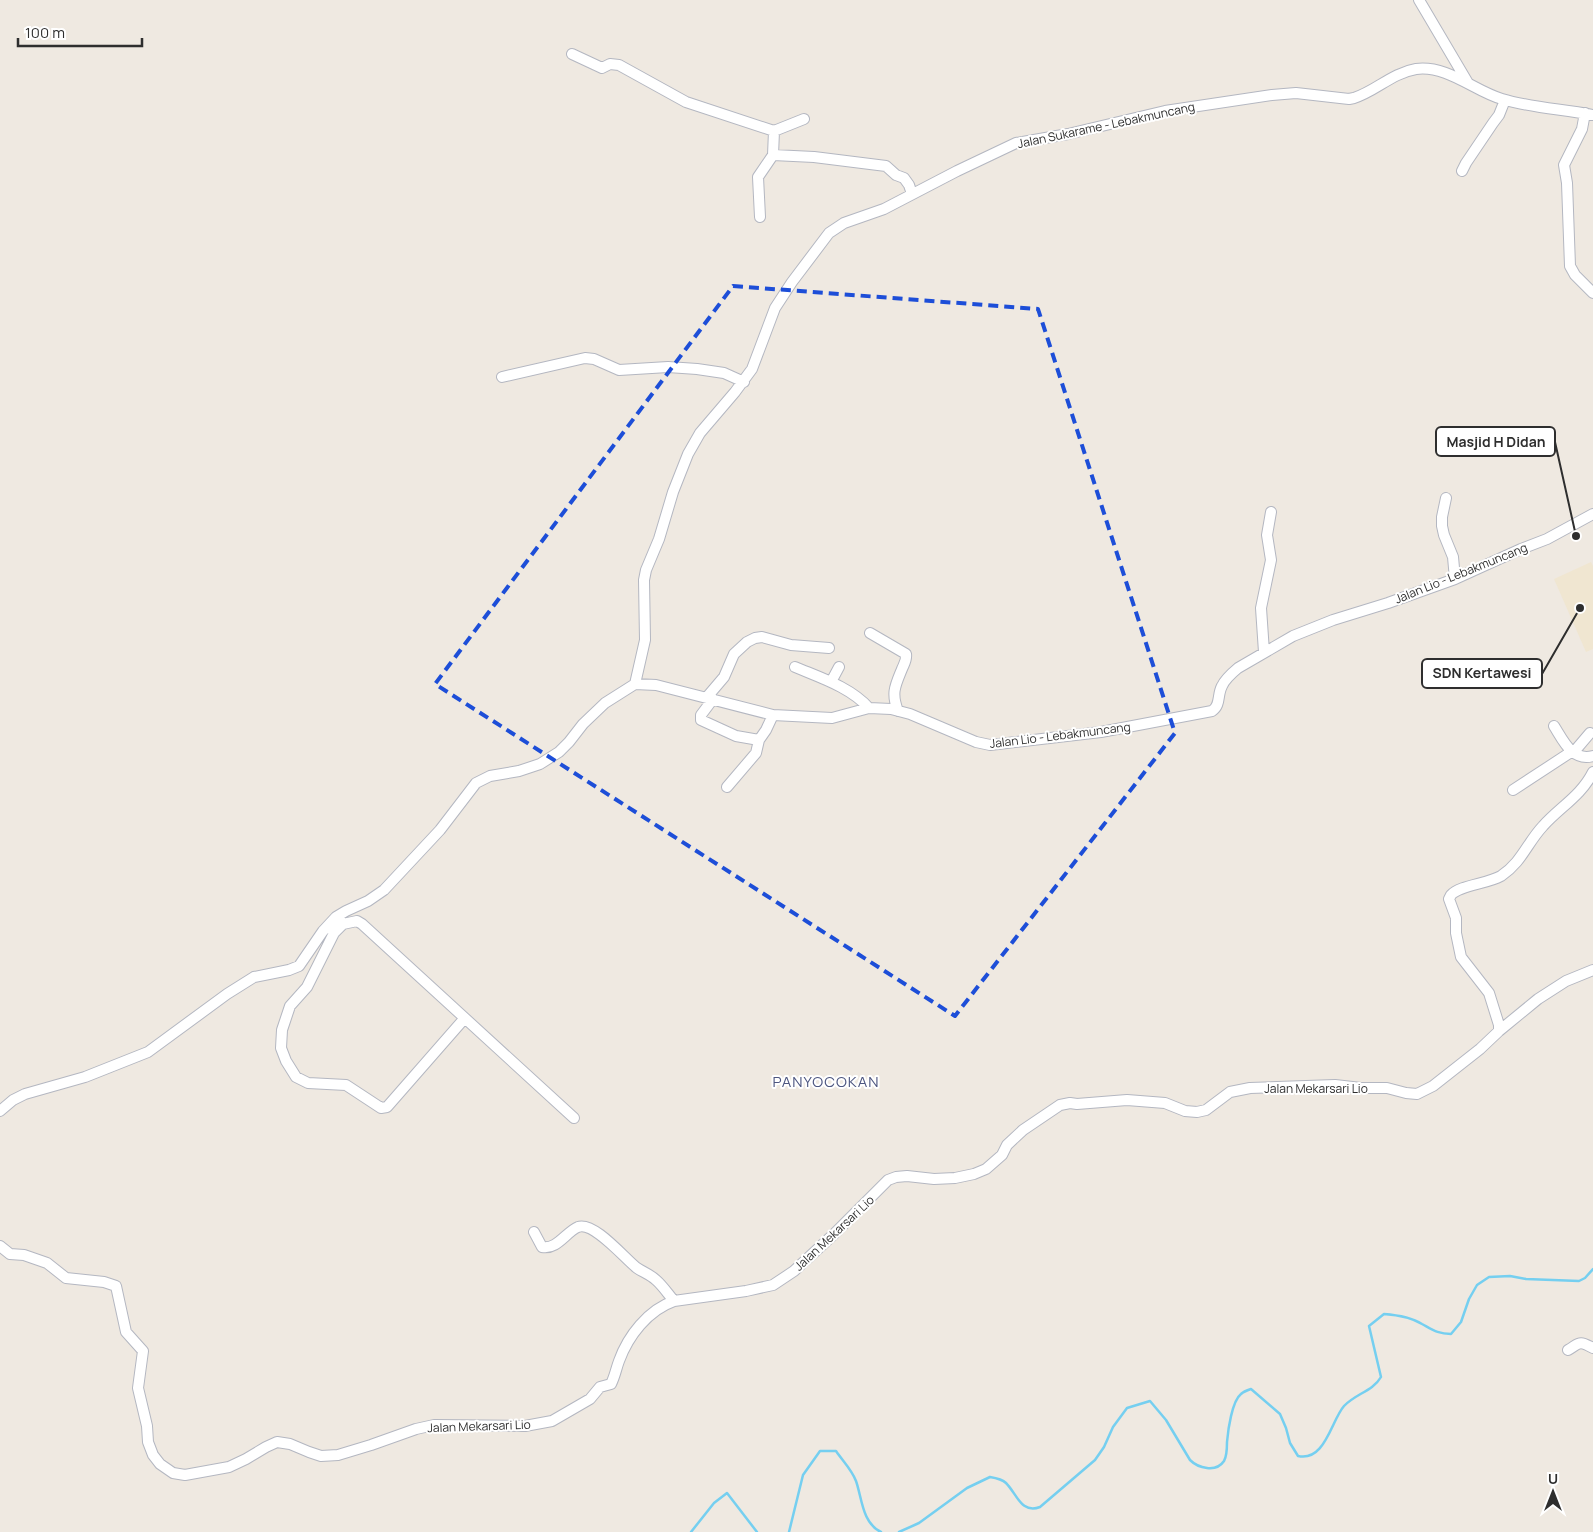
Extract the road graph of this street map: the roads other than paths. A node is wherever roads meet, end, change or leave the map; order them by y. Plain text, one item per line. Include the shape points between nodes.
1 (1419, 0) edge
2 (572, 54) dead end
3 (1468, 83) junction
4 (1506, 100) junction
5 (1589, 114) edge
6 (804, 119) dead end
7 (774, 130) junction
8 (773, 155) junction
9 (1462, 171) dead end
10 (912, 194) junction
11 (760, 217) dead end
12 (1588, 281) edge
13 (1593, 293) edge
14 (502, 377) dead end
15 (744, 382) junction
16 (1446, 498) dead end
17 (1271, 512) dead end
18 (1593, 514) edge
19 (1455, 578) junction
20 (870, 633) dead end
21 (829, 648) dead end
22 (1264, 652) junction
23 (795, 667) dead end
24 (839, 667) dead end
25 (831, 682) junction
26 (636, 684) junction
27 (710, 698) junction
28 (869, 708) junction
29 (898, 711) junction
30 (773, 715) junction
31 (1554, 726) dead end
32 (1590, 733) dead end
33 (759, 740) junction
34 (1572, 753) junction
35 (1593, 756) edge
36 (1593, 772) edge
37 (728, 787) dead end
38 (1513, 790) dead end
39 (340, 920) junction
40 (1593, 970) edge
41 (464, 1019) junction
42 (1499, 1031) junction
43 (0, 1111) edge
44 (574, 1118) dead end
45 (534, 1232) dead end
46 (0, 1246) edge
47 (674, 1301) junction
48 (1593, 1348) edge
49 (1568, 1350) dead end

1 - 3 street
2 - 7 street via 600,68 619,65 686,102
3 - 4 street, Jalan Sukarame - Lebakmuncang
3 - 10 street, Jalan Sukarame - Lebakmuncang via 1420,69 1398,74 1354,98 1282,94 1148,114 1016,143
4 - 5 street, Jalan Sukarame - Lebakmuncang
4 - 9 street
5 - 12 street via 1564,169 1570,266 1575,275
6 - 7 street
7 - 8 street
8 - 10 street via 886,166 904,178
8 - 11 street via 758,177
10 - 15 street, Jalan Sukarame - Lebakmuncang via 884,209 844,223 829,233 775,308
12 - 13 street
14 - 15 street via 585,358 619,370 668,367 724,372
15 - 26 street, Jalan Sukarame - Lebakmuncang via 700,433 676,485 646,570 645,640
16 - 19 street via 1442,526 1453,556
17 - 22 street via 1268,535 1271,560 1261,608
18 - 19 street, Jalan Lio - Lebakmuncang via 1547,539
19 - 22 street, Jalan Lio - Lebakmuncang via 1333,620
20 - 29 street via 906,654 894,688
21 - 27 street via 755,638 734,654
22 - 29 street, Jalan Lio - Lebakmuncang via 1238,668 1226,680 1220,688 1217,707 1212,711 1101,732 990,745
23 - 25 street
24 - 25 street
25 - 28 street via 854,694
26 - 27 street, Jalan Lio - Lebakmuncang via 656,685
26 - 39 street via 605,703 570,742 548,760 476,783 440,830 384,890 346,911
27 - 30 street, Jalan Lio - Lebakmuncang
27 - 33 street via 701,715 702,721 736,736
28 - 29 street, Jalan Lio - Lebakmuncang
28 - 30 street, Jalan Lio - Lebakmuncang via 832,718
30 - 33 street
31 - 34 street
32 - 34 street
33 - 37 street via 756,753
34 - 35 street via 1585,758
34 - 38 street
36 - 42 street via 1578,794 1542,826 1518,861 1501,876 1459,890 1449,899 1456,918 1461,957 1488,993
39 - 41 street via 362,924
39 - 41 street via 306,987 285,1017 281,1048 296,1077 308,1083 346,1085 381,1108 387,1107
39 - 43 street via 323,931 298,966 254,977 148,1052 85,1077 25,1094
40 - 42 street, Jalan Mekarsari Lio via 1566,981 1538,999
41 - 44 street
42 - 47 street, Jalan Mekarsari Lio via 1433,1086 1417,1094 1387,1088 1335,1086 1250,1088 1230,1092 1206,1110 1197,1112 1165,1103 1127,1100 1060,1105 1023,1130 986,1169 955,1178 907,1176 888,1180 794,1271 773,1285
45 - 47 street via 542,1247 546,1248 579,1227 593,1230 637,1268 653,1277
46 - 47 street, Jalan Mekarsari Lio via 10,1254 24,1255 46,1264 66,1278 116,1286 126,1332 143,1351 138,1388 148,1442 160,1464 173,1473 185,1475 229,1467 277,1442 321,1456 338,1455 416,1428 434,1425 525,1426 552,1421 595,1396 600,1387 611,1384 628,1342 641,1323 664,1304
48 - 49 street via 1578,1342

